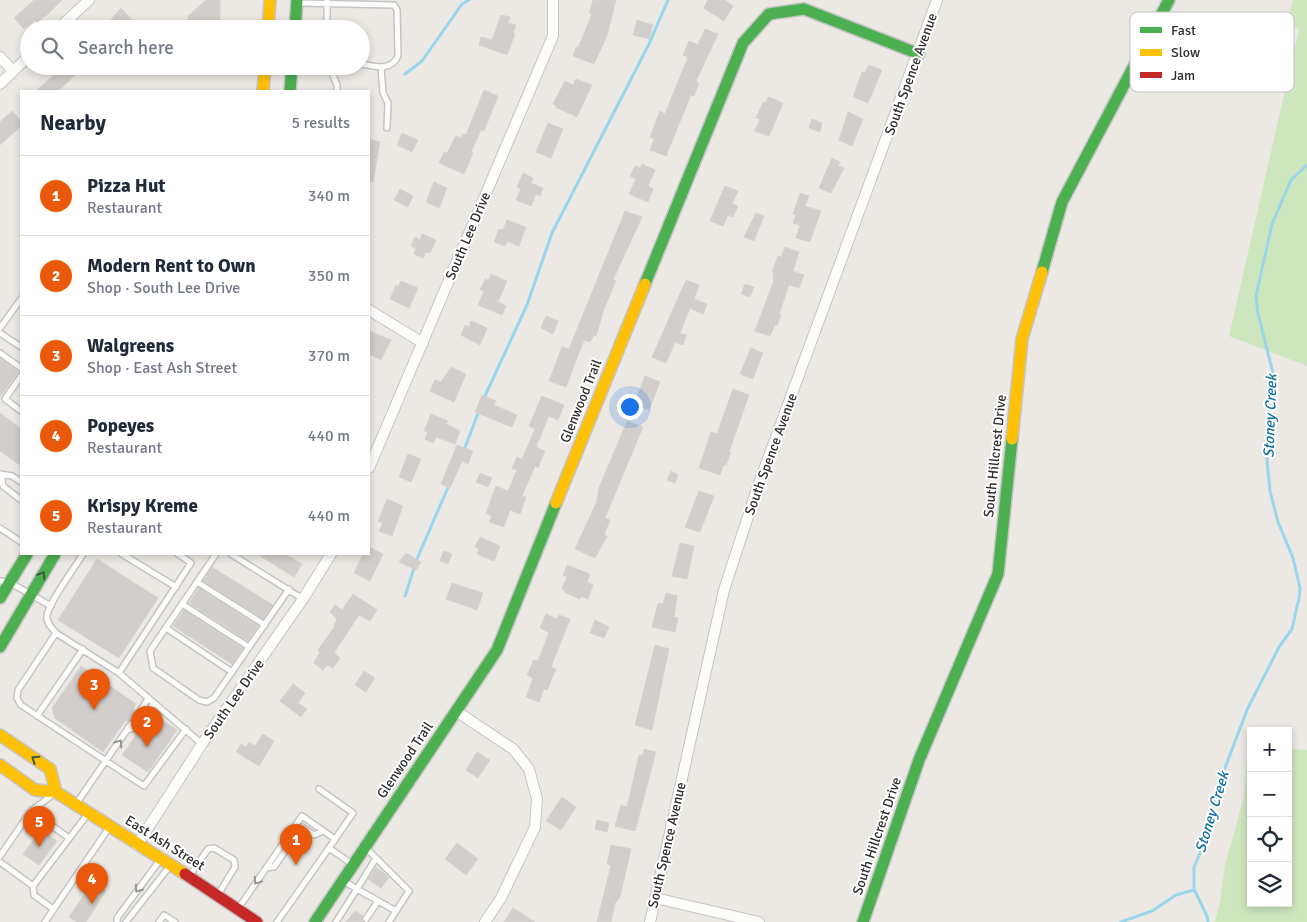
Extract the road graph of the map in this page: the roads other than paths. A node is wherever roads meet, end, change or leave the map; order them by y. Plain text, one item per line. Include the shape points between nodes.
1 (89, 0) edge
2 (270, 0) edge
3 (553, 0) edge
4 (937, 0) edge
5 (1169, 0) edge
6 (296, 2) edge
7 (327, 2) edge
8 (1163, 12) edge
9 (68, 20) edge
10 (269, 20) edge
11 (295, 20) edge
12 (327, 20) edge
13 (919, 54) junction
14 (0, 57) edge
15 (20, 64) edge
16 (370, 65) edge
17 (382, 67) junction
18 (13, 71) junction
19 (1130, 74) edge
20 (264, 75) edge
21 (291, 75) edge
22 (333, 75) edge
23 (0, 84) edge
24 (263, 90) edge
25 (290, 90) edge
26 (337, 90) edge
27 (387, 128) dead end
28 (20, 300) edge
29 (370, 311) edge
30 (0, 328) edge
31 (0, 333) edge
32 (423, 343) junction
33 (20, 346) edge
34 (0, 353) edge
35 (20, 367) edge
36 (20, 379) edge
37 (20, 410) edge
38 (370, 466) edge
39 (0, 474) edge
40 (20, 481) edge
41 (20, 499) edge
42 (0, 528) edge
43 (20, 541) edge
44 (26, 555) edge
45 (54, 555) edge
46 (82, 555) edge
47 (124, 555) edge
48 (179, 555) edge
49 (215, 555) edge
50 (233, 555) edge
51 (330, 555) edge
52 (5, 581) edge
53 (197, 582) junction
54 (176, 587) junction
55 (289, 589) junction
56 (31, 594) junction
57 (0, 598) edge
58 (303, 599) junction
59 (182, 604) junction
60 (51, 606) junction
61 (265, 624) junction
62 (166, 628) junction
63 (56, 633) junction
64 (0, 647) edge
65 (249, 647) junction
66 (83, 649) junction
67 (232, 672) junction
68 (119, 674) junction
69 (148, 699) junction
70 (153, 704) junction
71 (456, 711) junction
72 (139, 713) dead end
73 (37, 716) junction
74 (131, 724) dead end
75 (127, 730) junction
76 (186, 730) junction
77 (0, 735) edge
78 (202, 744) junction
79 (106, 762) junction
80 (0, 765) edge
81 (319, 789) dead end
82 (56, 792) junction
83 (76, 804) junction
84 (32, 811) junction
85 (88, 812) junction
86 (110, 826) junction
87 (323, 831) junction
88 (69, 838) junction
89 (335, 839) junction
90 (137, 845) junction
91 (365, 847) junction
92 (329, 848) junction
93 (0, 856) edge
94 (161, 858) junction
95 (376, 858) junction
96 (0, 862) edge
97 (172, 864) junction
98 (353, 864) junction
99 (266, 868) junction
100 (189, 876) junction
101 (343, 880) junction
102 (33, 886) junction
103 (357, 889) junction
104 (217, 895) junction
105 (655, 898) junction
106 (378, 901) junction
107 (54, 909) junction
108 (238, 909) junction
109 (396, 911) junction
110 (366, 919) dead end
111 (45, 922) edge
112 (118, 922) edge
113 (126, 922) edge
114 (159, 922) edge
115 (175, 922) edge
116 (257, 922) edge
117 (277, 922) edge
118 (315, 922) edge
119 (336, 922) edge
120 (389, 922) edge
121 (485, 922) edge
122 (650, 922) edge
123 (760, 922) edge
124 (862, 922) edge

1 - 9 street
2 - 10 street
3 - 32 street, South Lee Drive via 552,36
4 - 13 street, South Spence Avenue
5 - 8 street, South Hillcrest Drive
6 - 7 lane
6 - 11 street
7 - 12 lane
7 - 17 lane via 392,5 396,8 398,56 393,64
13 - 71 street, Glenwood Trail via 804,9 769,14 743,43 497,650
13 - 105 street, South Spence Avenue via 758,486 724,590
14 - 18 street
15 - 18 street
16 - 17 lane
17 - 27 lane via 383,93 388,103
18 - 23 street
19 - 124 street, South Hillcrest Drive via 1062,202 1022,339 998,574 919,760
20 - 24 street
21 - 25 street
22 - 26 lane
28 - 30 lane
29 - 32 street
31 - 33 lane
32 - 38 street, South Lee Drive
34 - 35 lane
36 - 37 lane via 5,399
39 - 40 lane
39 - 41 lane via 3,486
42 - 43 lane
44 - 52 street
56 -> 45 street
46 - 60 lane
47 - 54 lane
48 - 54 lane via 191,563
49 - 53 lane
50 - 55 lane
51 - 58 street, South Lee Drive
52 - 56 lane
52 - 57 street
53 - 59 lane
53 - 61 lane
54 - 68 lane
55 - 58 lane
55 - 61 lane
56 - 60 lane
56 - 64 street
58 - 78 street, South Lee Drive
59 - 62 lane
59 - 65 lane
60 - 63 lane via 47,616
61 - 65 lane
62 - 67 lane
62 - 67 lane via 150,651 153,668 199,700 207,702 214,698
63 - 66 lane
63 - 73 lane via 18,690 20,705
65 - 67 lane
66 - 68 lane
66 - 73 lane
68 - 69 lane
69 - 70 lane
69 - 72 lane
70 - 75 lane via 137,727
70 - 76 lane
71 - 91 street, Glenwood Trail
71 - 121 street via 513,749 529,769 537,799 535,827 501,898
73 - 79 lane
74 - 75 lane
79 -> 75 lane
76 - 78 lane
76 - 79 lane via 144,786
82 -> 77 street via 50,769
78 - 90 street, South Lee Drive
79 - 83 lane
80 - 82 street, East Ash Street via 35,790
81 - 89 lane via 353,813
82 - 83 street, East Ash Street
82 - 84 lane
83 - 85 street, East Ash Street
84 - 88 lane
84 - 93 lane
85 - 86 street, East Ash Street
85 - 88 lane
86 - 90 street, East Ash Street
86 - 107 lane
87 - 89 lane
87 - 99 lane via 314,835 302,827 274,867
87 - 99 lane via 302,816
88 - 102 lane
89 - 92 lane
90 - 94 street, East Ash Street
91 - 95 lane
91 - 98 street, Glenwood Trail
92 - 98 lane
92 - 117 lane
94 - 97 street, East Ash Street
94 -> 112 lane via 117,918
95 - 103 lane
95 - 109 lane via 409,891
96 - 102 lane
97 - 100 street, East Ash Street
97 - 113 lane
98 - 101 street, Glenwood Trail
99 -> 108 lane
100 - 104 street, East Ash Street
100 - 104 lane via 208,849 214,848 234,860 235,867
101 - 103 lane
101 - 118 street, Glenwood Trail
102 - 107 lane via 34,895
103 - 106 lane
103 - 119 lane
104 - 108 street, East Ash Street
105 - 122 street, South Spence Avenue
105 - 123 street
106 - 109 lane
106 - 110 lane
107 - 111 lane
108 - 116 street, East Ash Street
109 - 120 lane
114 - 115 lane via 164,914

